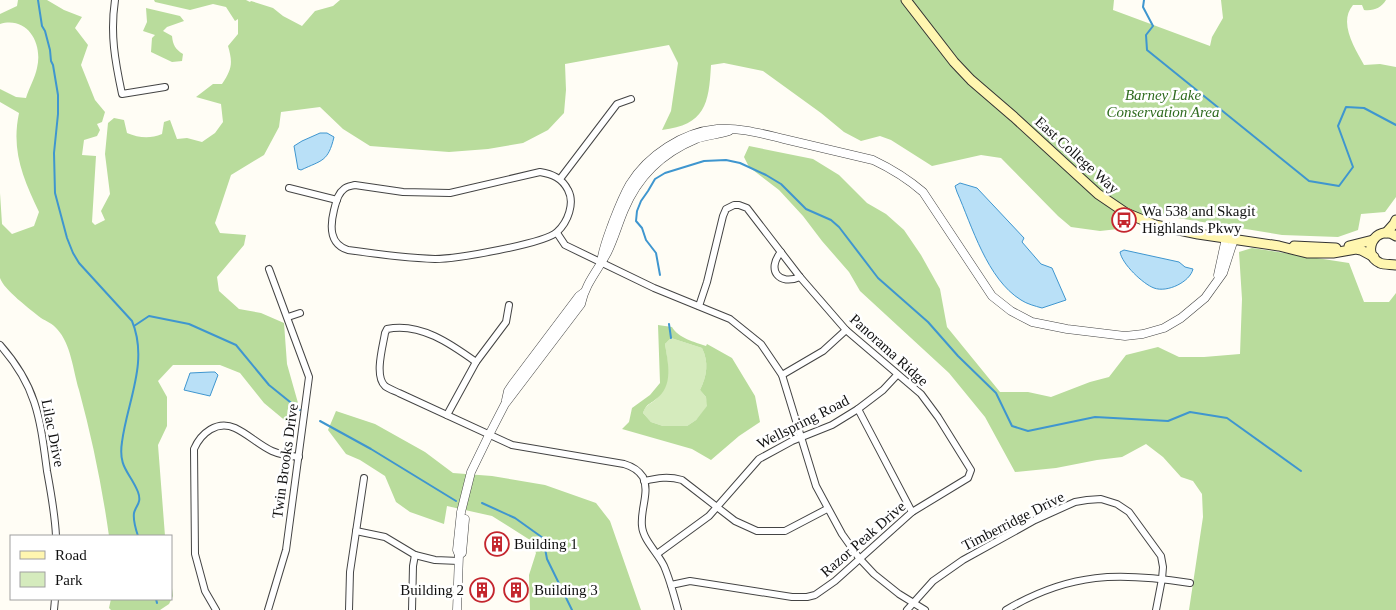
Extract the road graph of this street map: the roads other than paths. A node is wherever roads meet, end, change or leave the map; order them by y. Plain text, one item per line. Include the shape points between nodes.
1 (115, 0) edge
2 (906, 0) edge
3 (165, 87) dead end
4 (632, 100) dead end
5 (560, 179) junction
6 (289, 188) dead end
7 (337, 200) junction
8 (1396, 220) edge
9 (1386, 232) junction
10 (557, 233) junction
11 (1396, 236) edge
12 (1230, 239) junction
13 (1373, 240) junction
14 (1279, 246) junction
15 (781, 252) junction
16 (1374, 257) junction
17 (601, 262) junction
18 (1394, 263) edge
19 (269, 270) dead end
20 (800, 277) junction
21 (510, 305) dead end
22 (699, 306) junction
23 (300, 313) dead end
24 (288, 317) junction
25 (846, 330) junction
26 (0, 345) edge
27 (476, 362) junction
28 (782, 375) junction
29 (897, 375) junction
30 (858, 409) junction
31 (447, 415) junction
32 (489, 435) junction
33 (801, 437) junction
34 (299, 457) junction
35 (971, 470) joint
36 (364, 478) dead end
37 (644, 481) junction
38 (717, 506) junction
39 (827, 509) junction
40 (912, 512) junction
41 (356, 531) junction
42 (56, 535) edge
43 (657, 554) junction
44 (415, 555) junction
45 (459, 558) junction
46 (859, 558) junction
47 (1162, 579) junction
48 (1190, 583) dead end
49 (671, 585) junction
50 (458, 593) junction
51 (912, 602) junction
52 (216, 610) edge
53 (268, 610) edge
54 (349, 610) edge
55 (412, 610) edge
56 (456, 610) edge
57 (462, 610) edge
58 (678, 610) edge
59 (907, 610) edge
60 (925, 610) edge
61 (1006, 610) edge
62 (1156, 610) edge

1 - 3 street via 114,52 122,94
2 - 12 main road, East College Way via 971,80 1113,206 1155,225
4 - 5 street via 617,104
5 - 7 street via 533,173 450,193 426,194 355,185 344,189
5 - 10 street via 571,198 566,220
6 - 7 street
7 - 10 street via 331,223 334,240 341,248 364,252 419,258 462,258
8 - 9 main road
9 - 11 main road
9 - 13 main road
10 - 17 street via 565,245
12 - 14 main road, East College Way
12 - 17 street via 1223,273 1205,298 1164,328 1143,334 1112,336 1032,322 992,296 923,192 898,173 873,160 731,130 683,145 650,168 630,196
13 - 14 main road via 1331,248
13 - 16 main road via 1371,249
14 - 16 main road via 1321,254 1361,250
15 - 20 street, Panorama Ridge
15 - 20 street via 774,265 778,276 791,281
15 - 22 street, Panorama Ridge via 747,208 730,206 723,216
16 - 18 main road via 1381,263
17 - 22 street
17 - 32 street via 583,293 508,390 505,404
19 - 24 street, Twin Brooks Drive
20 - 25 street, Panorama Ridge
21 - 27 street via 506,322
22 - 28 street via 730,319 751,334
23 - 24 street
24 - 34 street, Twin Brooks Drive via 309,377
25 - 28 street via 823,351
25 - 29 street, Panorama Ridge
26 - 42 street, Lilac Drive via 23,374 36,406
27 - 31 street
27 - 31 street via 434,335 394,328 385,332 379,367 385,386
28 - 33 street
29 - 30 street, Wellspring Road
29 - 35 street, Panorama Ridge via 921,394
30 - 33 street, Wellspring Road via 832,425
30 - 40 street
31 - 32 street
32 - 37 street via 512,446 631,466
32 - 45 street via 474,468
33 - 38 street, Wellspring Road via 758,459
33 - 39 street via 816,486
34 - 52 street via 271,450 233,427 208,430 198,440 194,449 195,554 205,590
34 - 53 street, Twin Brooks Drive via 286,550
35 - 40 street, Razor Peak Drive via 968,478
36 - 41 street
37 - 38 street via 664,477 682,480
37 - 43 street via 643,531
38 - 39 street via 735,521 768,532 785,531
38 - 43 street, Wellspring Road via 709,516
39 - 46 street
40 - 46 street, Razor Peak Drive
41 - 44 street via 385,537
41 - 54 street
43 - 49 street
44 - 45 street via 435,560
44 - 55 street
45 - 50 street
46 - 49 street, Razor Peak Drive via 835,581 816,595 807,597 690,581
46 - 51 street via 874,574
47 - 48 street
47 - 51 street, Timberridge Drive via 1161,556 1128,512 1101,499 1088,500 1075,502 1035,520 963,560 932,581
47 - 61 street via 1113,576 1082,580 1054,587
47 - 62 street, Timberridge Drive
49 - 58 street
50 - 56 street
50 - 57 street
51 - 59 street, Timberridge Drive
51 - 60 street

